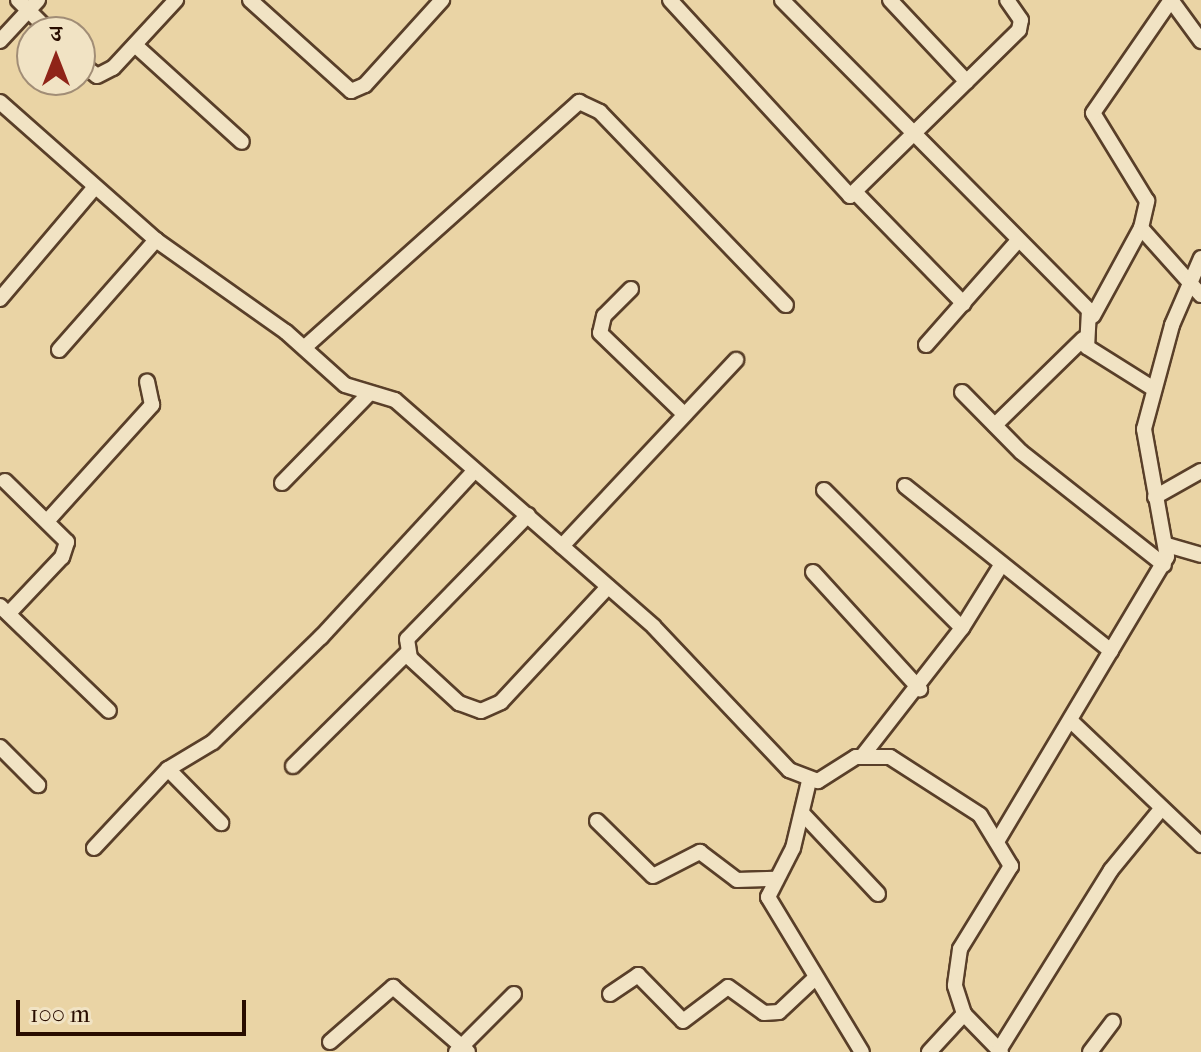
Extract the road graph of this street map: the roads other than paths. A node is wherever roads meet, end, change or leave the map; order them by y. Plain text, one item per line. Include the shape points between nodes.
1 (176, 0) edge
2 (250, 0) edge
3 (442, 0) edge
4 (670, 0) edge
5 (782, 0) edge
6 (890, 0) edge
7 (1007, 0) edge
8 (1171, 0) edge
9 (28, 3) edge
10 (0, 41) edge
11 (1201, 41) edge
12 (135, 45) junction
13 (96, 71) edge
14 (967, 82) junction
15 (0, 102) edge
16 (912, 137) junction
17 (242, 142) dead end
18 (95, 187) junction
19 (857, 194) junction
20 (1141, 228) junction
21 (156, 240) junction
22 (1016, 243) junction
23 (1201, 258) edge
24 (1188, 282) junction
25 (631, 289) dead end
26 (1201, 295) edge
27 (0, 299) edge
28 (964, 304) junction
29 (786, 305) dead end
30 (1093, 316) junction
31 (1083, 339) junction
32 (926, 345) dead end
33 (305, 347) junction
34 (59, 350) dead end
35 (736, 360) dead end
36 (147, 382) dead end
37 (1154, 389) junction
38 (962, 392) dead end
39 (369, 394) junction
40 (684, 414) junction
41 (995, 425) junction
42 (474, 471) junction
43 (1201, 471) edge
44 (5, 481) dead end
45 (282, 483) dead end
46 (905, 486) dead end
47 (824, 490) dead end
48 (1155, 497) junction
49 (528, 515) junction
50 (49, 519) junction
51 (1167, 545) junction
52 (562, 546) junction
53 (1201, 555) edge
54 (1164, 565) junction
55 (1000, 567) junction
56 (813, 572) dead end
57 (608, 587) junction
58 (4, 609) edge
59 (962, 628) junction
60 (1111, 651) junction
61 (407, 653) junction
62 (920, 689) junction
63 (109, 711) dead end
64 (1071, 721) junction
65 (0, 747) edge
66 (864, 754) junction
67 (293, 766) dead end
68 (168, 769) junction
69 (809, 781) junction
70 (38, 785) dead end
71 (1162, 808) junction
72 (802, 813) junction
73 (597, 821) dead end
74 (221, 823) dead end
75 (998, 840) junction
76 (1201, 845) edge
77 (94, 848) dead end
78 (775, 879) junction
79 (878, 894) dead end
80 (814, 979) junction
81 (514, 994) dead end
82 (610, 994) dead end
83 (964, 1014) junction
84 (1113, 1022) dead end
85 (330, 1042) dead end
86 (462, 1050) edge
87 (1000, 1051) edge
88 (862, 1052) edge
89 (929, 1052) edge
90 (1090, 1052) edge

1 - 12 street
2 - 3 street via 351,91 365,85
4 - 19 street via 844,194
5 - 16 street
6 - 14 street
7 - 14 street via 1021,25
8 - 11 street
8 - 20 street via 1093,113 1143,192
9 - 10 street
12 - 13 street via 103,74
12 - 17 street
14 - 16 street
15 - 18 street
16 - 19 street
16 - 22 street
18 - 21 street
18 - 27 street
19 - 28 street
20 - 24 street
20 - 30 street
21 - 33 street
21 - 34 street
22 - 28 street
22 - 30 street
23 - 24 street
24 - 26 street
24 - 37 street
25 - 40 street via 604,316 600,333
28 - 32 street
29 - 33 street via 600,112 579,102
30 - 31 street
31 - 37 street
31 - 41 street
33 - 39 street via 345,385
35 - 40 street
36 - 50 street via 152,405
37 - 48 street via 1144,429
38 - 41 street
39 - 42 street via 395,400
39 - 45 street
40 - 52 street
41 - 54 street
42 - 49 street
42 - 68 street via 280,677 213,742
43 - 48 street
44 - 50 street
46 - 55 street
47 - 59 street
48 - 51 street
49 - 52 street
49 - 61 street via 415,629
50 - 58 street via 65,537 65,552
51 - 53 street
51 - 54 street
52 - 57 street
54 - 60 street
55 - 59 street
55 - 60 street
56 - 62 street
57 - 61 street via 492,709 459,703
57 - 69 street via 783,765
58 - 63 street
59 - 62 street
60 - 64 street
61 - 67 street
62 - 66 street
64 - 71 street
64 - 75 street
65 - 70 street
66 - 69 street
66 - 75 street via 904,764 980,815
68 - 74 street
68 - 77 street
69 - 72 street
71 - 76 street
71 - 87 street via 1111,870
72 - 78 street
72 - 79 street
73 - 78 street via 653,876 700,852 737,880
75 - 83 street via 1011,871 956,959
78 - 80 street via 771,908
80 - 82 street via 779,1012 764,1013 728,987 683,1021 638,975
80 - 88 street
81 - 86 street
83 - 87 street
83 - 89 street
84 - 90 street
85 - 86 street via 393,987

